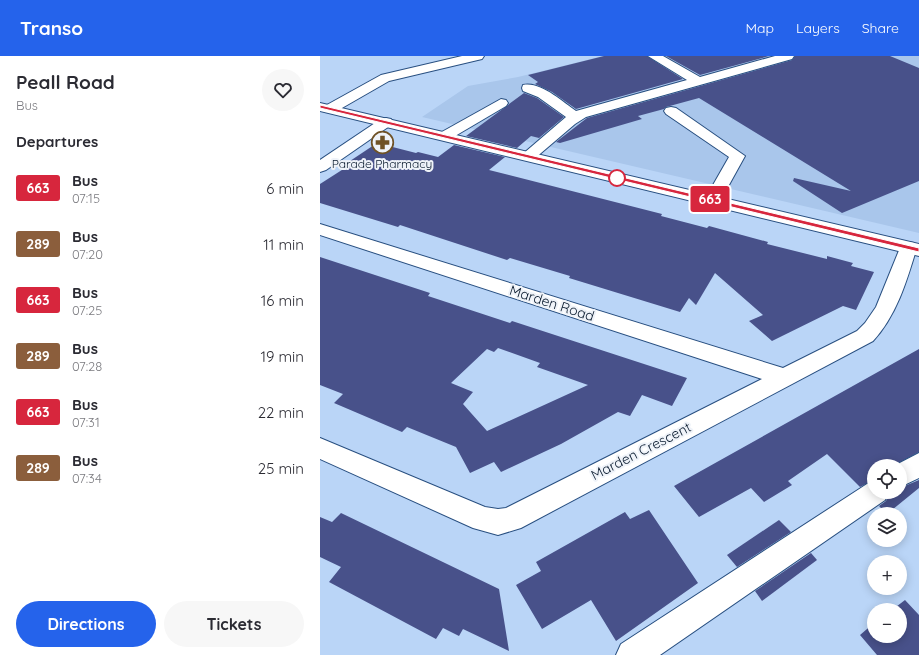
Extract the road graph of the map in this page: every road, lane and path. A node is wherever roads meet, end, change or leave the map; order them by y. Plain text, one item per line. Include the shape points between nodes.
1 (478, 56) edge
2 (654, 56) edge
3 (788, 56) edge
4 (698, 81) junction
5 (528, 88) dead end
6 (501, 103) dead end
7 (325, 108) edge
8 (671, 111) dead end
9 (575, 117) junction
10 (386, 122) junction
11 (445, 136) junction
12 (529, 156) junction
13 (320, 167) edge
14 (713, 199) junction
15 (320, 229) edge
16 (914, 248) edge
17 (784, 377) junction
18 (320, 448) edge
19 (919, 464) edge
20 (907, 472) edge
21 (867, 498) edge
22 (632, 655) edge

1 - 7 main road via 385,78
2 - 4 main road
3 - 4 main road
4 - 9 main road via 587,111
5 - 9 main road via 543,94
6 - 11 main road
7 - 10 main road
8 - 14 main road via 737,156
9 - 12 main road
10 - 11 main road
10 - 13 main road
11 - 12 main road
12 - 14 main road
14 - 16 main road
15 - 17 main road, Marden Road
16 - 17 main road, Marden Crescent via 872,331
17 - 18 main road, Marden Crescent via 511,519 498,522 484,519
19 - 20 main road
21 - 22 main road

